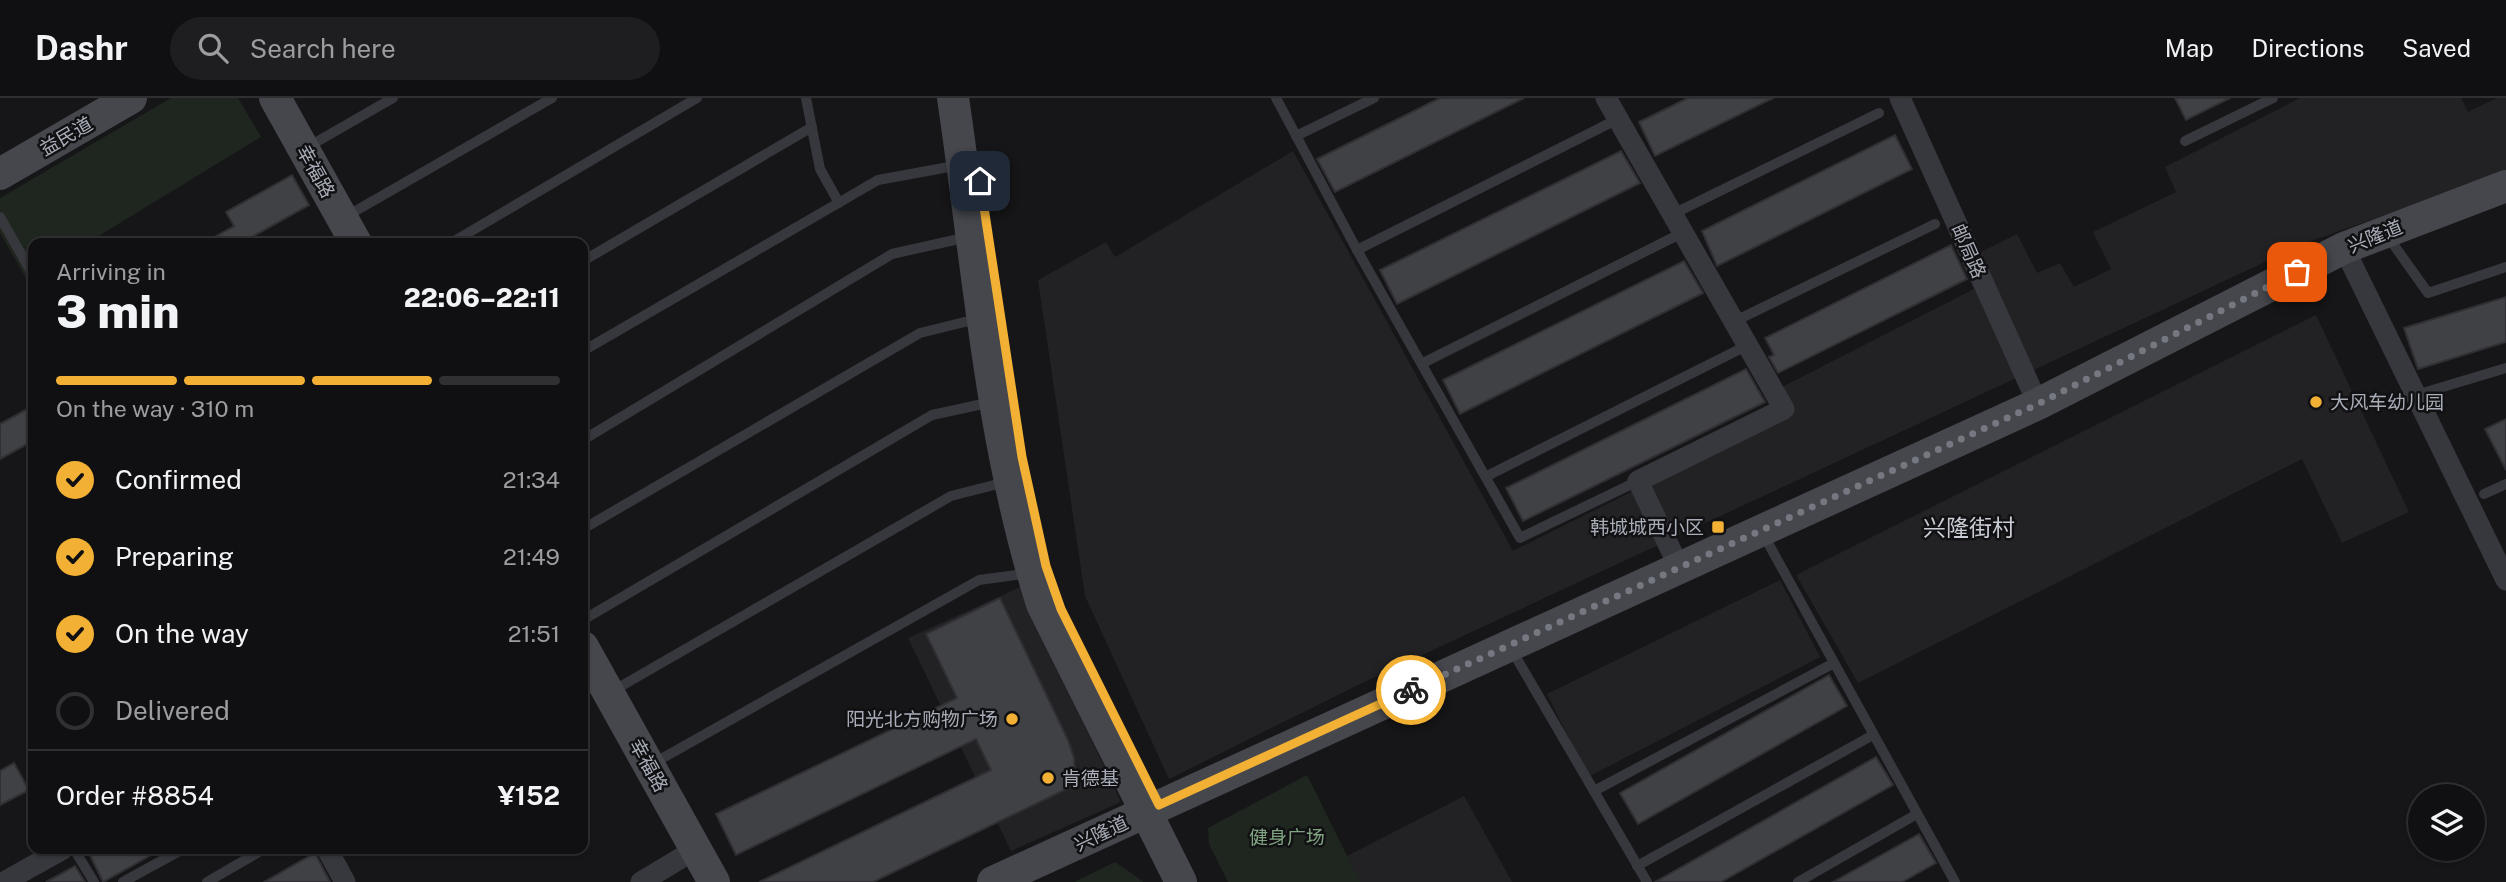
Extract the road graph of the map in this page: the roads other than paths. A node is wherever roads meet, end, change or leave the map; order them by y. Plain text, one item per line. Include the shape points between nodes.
1 (131, 98) edge
2 (275, 98) edge
3 (393, 98) edge
4 (552, 98) edge
5 (697, 98) edge
6 (806, 98) edge
7 (953, 98) edge
8 (968, 98) edge
9 (1276, 98) edge
10 (1374, 98) edge
11 (1606, 98) edge
12 (1900, 98) edge
13 (2273, 98) edge
14 (1880, 113) dead end
15 (1618, 118) junction
16 (812, 128) junction
17 (1296, 136) junction
18 (2185, 141) dead end
19 (304, 150) junction
20 (963, 164) junction
21 (0, 174) edge
22 (2506, 186) edge
23 (839, 203) junction
24 (0, 217) edge
25 (1678, 223) junction
26 (1935, 225) dead end
27 (349, 231) edge
28 (2384, 232) junction
29 (973, 236) junction
30 (459, 238) edge
31 (2344, 248) junction
32 (1357, 250) junction
33 (588, 258) edge
34 (28, 266) edge
35 (2506, 267) edge
36 (984, 318) junction
37 (1735, 321) junction
38 (1748, 345) junction
39 (588, 348) edge
40 (1423, 363) junction
41 (2506, 368) edge
42 (2416, 395) junction
43 (995, 401) junction
44 (2038, 404) junction
45 (588, 436) edge
46 (1487, 475) junction
47 (1011, 481) junction
48 (1638, 481) junction
49 (2506, 484) edge
50 (2484, 494) dead end
51 (588, 526) edge
52 (1760, 530) junction
53 (1679, 567) junction
54 (1032, 573) junction
55 (2506, 580) edge
56 (588, 617) edge
57 (1508, 645) junction
58 (588, 656) edge
59 (1834, 663) junction
60 (608, 693) junction
61 (1873, 735) junction
62 (649, 766) junction
63 (1594, 792) junction
64 (1154, 808) junction
65 (1917, 814) junction
66 (696, 849) junction
67 (54, 854) edge
68 (77, 854) edge
69 (174, 854) edge
70 (255, 854) edge
71 (330, 854) edge
72 (1637, 866) junction
73 (4, 882) edge
74 (93, 882) edge
75 (123, 882) edge
76 (207, 882) edge
77 (345, 882) edge
78 (641, 882) edge
79 (714, 882) edge
80 (993, 882) edge
81 (1181, 882) edge
82 (1196, 882) edge
83 (1647, 882) edge
84 (1798, 882) edge
85 (1955, 882) edge

1 - 21 main road, 益民道
2 - 19 main road, 幸福路
3 - 19 lane
4 - 27 lane
5 - 30 lane
6 - 16 lane
7 - 20 main road
8 - 64 main road via 1022,457 1046,566 1061,609
9 - 17 lane
10 - 17 lane
11 - 15 street
12 - 44 street, 邮局路
13 - 18 lane
14 - 25 lane
15 - 25 street
15 - 32 lane
16 - 23 lane via 820,169
16 - 33 lane
17 - 32 lane
19 - 27 main road, 幸福路
20 - 23 lane via 878,180
20 - 29 main road
22 - 28 main road, 兴隆道
23 - 39 lane
24 - 34 lane
25 - 37 street
25 - 40 lane
26 - 37 lane
28 - 31 main road, 兴隆道
28 - 35 lane via 2428,293
29 - 36 main road
29 - 45 lane via 892,254
31 - 42 street
31 - 44 main road, 兴隆道
32 - 40 lane
36 - 43 main road
36 - 51 lane via 920,333
37 - 38 street
38 - 46 lane
38 - 48 street via 1784,409
40 - 46 lane
41 - 42 lane
42 - 55 street
43 - 47 main road
43 - 56 lane via 932,415
44 - 52 main road, 兴隆道
46 - 48 lane via 1520,538
47 - 54 main road
47 - 60 lane via 951,496
48 - 53 street
49 - 50 lane
52 - 53 main road, 兴隆道
52 - 59 lane
53 - 57 main road, 兴隆道
54 - 62 lane via 979,580
54 - 64 main road via 1042,604
57 - 63 lane
57 - 64 main road, 兴隆道
58 - 60 main road, 幸福路
59 - 61 lane
59 - 63 lane
60 - 62 main road, 幸福路
61 - 65 lane
61 - 72 lane
62 - 66 main road, 幸福路
63 - 72 lane
64 - 80 main road, 兴隆道
64 - 81 main road
64 - 82 main road
65 - 84 lane
65 - 85 lane
66 - 78 street
66 - 79 main road, 幸福路
67 - 73 street
68 - 74 lane
69 - 75 lane
70 - 76 lane
71 - 77 street
72 - 83 lane

